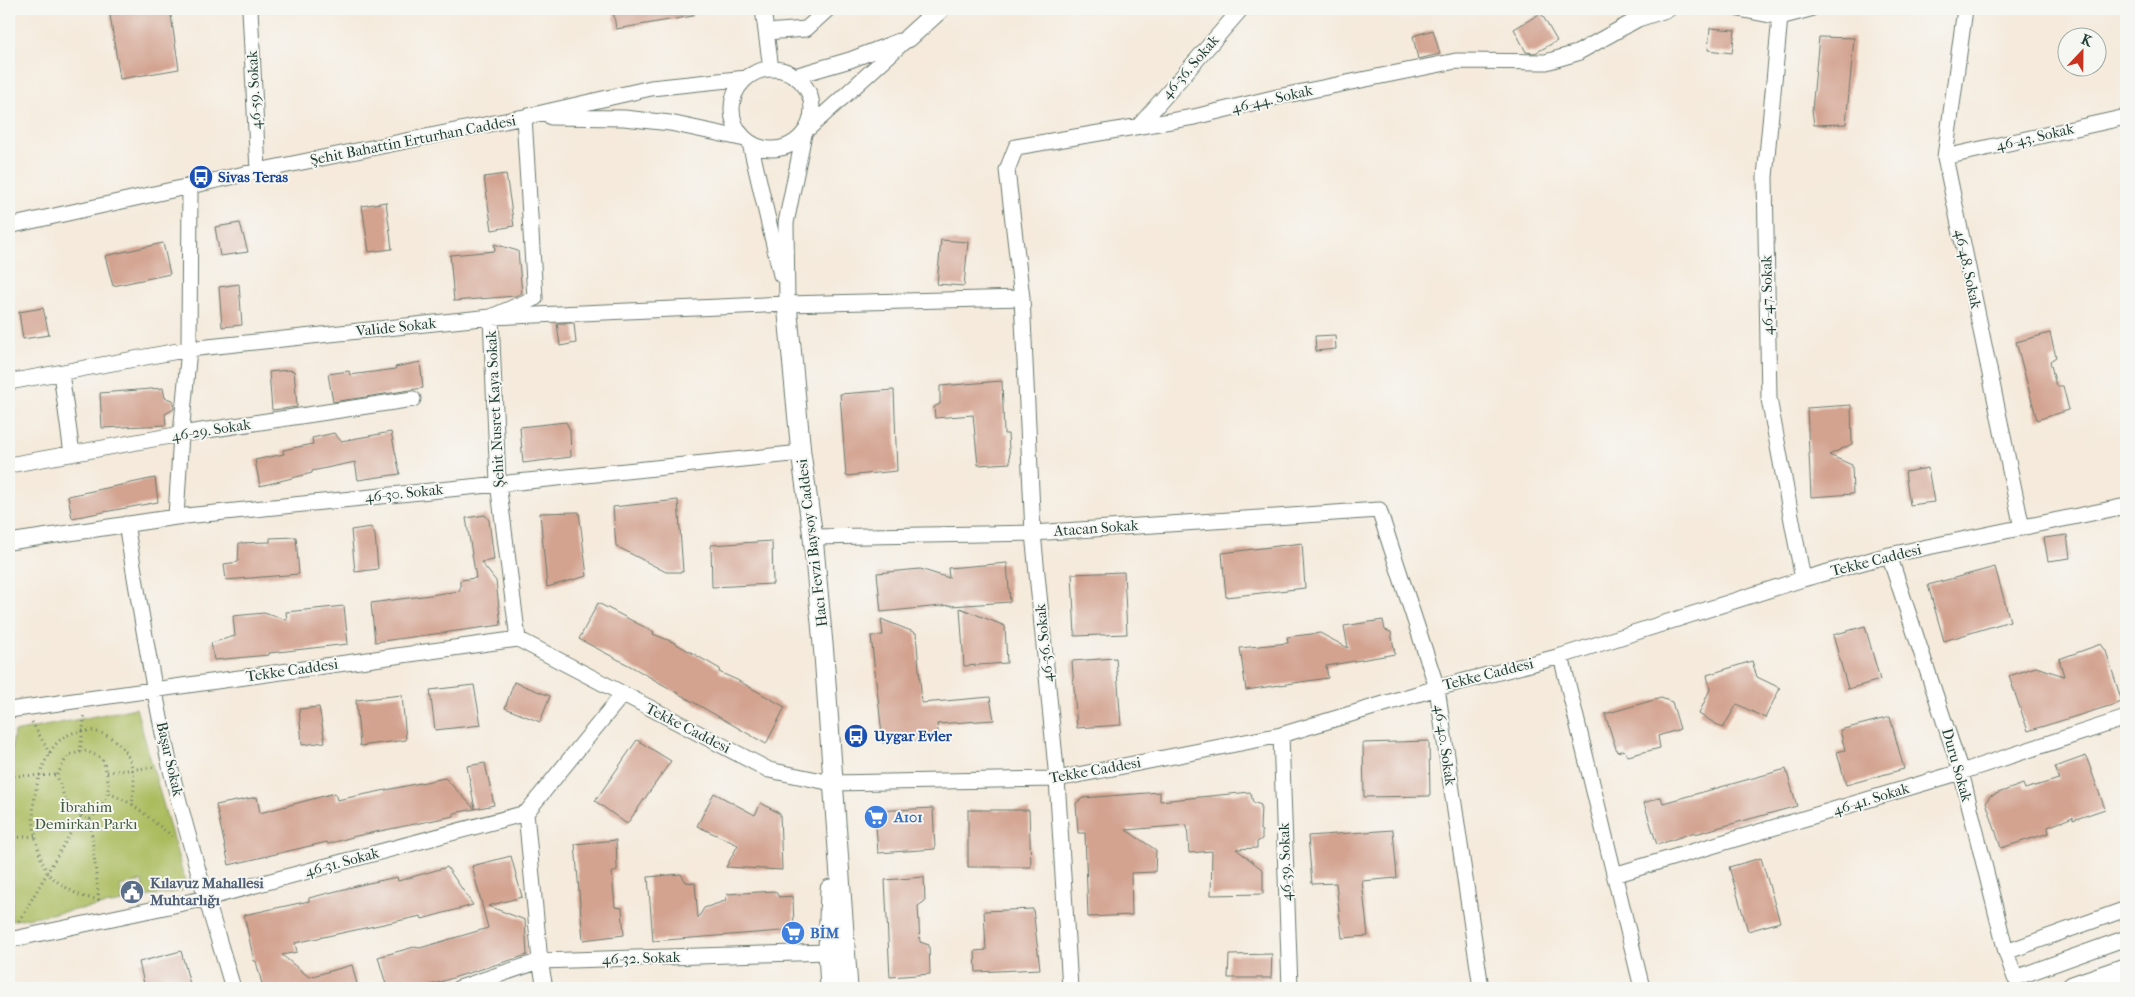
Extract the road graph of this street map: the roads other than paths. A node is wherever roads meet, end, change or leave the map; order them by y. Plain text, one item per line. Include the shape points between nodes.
1 (250, 9) edge
2 (763, 9) edge
3 (828, 9) edge
4 (940, 9) edge
5 (1241, 9) edge
6 (1669, 9) edge
7 (1739, 9) edge
8 (1810, 9) edge
9 (1965, 9) edge
10 (1780, 13) edge
11 (766, 32) junction
12 (908, 38) junction
13 (771, 69) junction
14 (795, 76) junction
15 (747, 78) junction
16 (524, 117) junction
17 (2126, 117) edge
18 (1139, 126) junction
19 (806, 131) junction
20 (748, 141) junction
21 (1945, 157) junction
22 (258, 171) junction
23 (190, 186) junction
24 (9, 226) edge
25 (1022, 298) junction
26 (787, 304) junction
27 (491, 317) junction
28 (189, 349) junction
29 (61, 372) junction
30 (9, 382) edge
31 (413, 399) dead end
32 (180, 434) junction
33 (801, 453) junction
34 (72, 454) junction
35 (9, 465) edge
36 (498, 483) junction
37 (2126, 506) edge
38 (1380, 510) joint
39 (176, 517) junction
40 (126, 524) junction
41 (2022, 528) junction
42 (1033, 533) junction
43 (813, 537) junction
44 (9, 542) edge
45 (1889, 555) junction
46 (1803, 579) junction
47 (518, 639) junction
48 (1561, 656) junction
49 (1437, 688) junction
50 (155, 689) junction
51 (622, 695) junction
52 (16, 709) edge
53 (2126, 718) edge
54 (1281, 735) junction
55 (1961, 772) junction
56 (1057, 779) junction
57 (832, 783) junction
58 (526, 814) junction
59 (1614, 875) junction
60 (207, 898) junction
61 (2126, 909) edge
62 (2126, 938) edge
63 (9, 940) edge
64 (828, 952) junction
65 (2006, 952) junction
66 (540, 961) junction
67 (2126, 970) edge
68 (233, 988) edge
69 (459, 988) edge
70 (545, 988) edge
71 (830, 988) edge
72 (848, 988) edge
73 (1070, 988) edge
74 (1290, 988) edge
75 (1481, 988) edge
76 (1641, 988) edge
77 (2074, 988) edge

1 - 22 street, 46-59. Sokak
2 - 11 street
3 - 11 street via 806,28
4 - 12 street
5 - 18 street, 46-36. Sokak
6 - 18 street, 46-44. Sokak via 1638,19 1577,53 1546,62 1456,61
7 - 10 street
8 - 10 street
9 - 21 street, 46-48. Sokak
10 - 46 street, 46-47. Sokak via 1765,177 1769,399
11 - 13 street
12 - 14 street
12 - 19 street
13 - 14 street
13 - 15 street
14 - 19 street via 805,86 812,102 812,116
15 - 16 street, Şehit Bahattin Erturhan Caddesi via 651,88
15 - 20 street via 736,92 732,106 736,126
16 - 20 street, Şehit Bahattin Erturhan Caddesi via 624,118 670,123
16 - 22 street, Şehit Bahattin Erturhan Caddesi
16 - 27 street, Şehit Nusret Kaya Sokak via 536,298
17 - 21 street, 46-43. Sokak
18 - 25 street, 46-44. Sokak via 1016,147 1008,170
19 - 20 street via 792,144 778,149 763,148
19 - 26 street, Hacı Fevzi Baysoy Caddesi via 786,223
20 - 26 street, Hacı Fevzi Baysoy Caddesi
21 - 41 street, 46-48. Sokak
22 - 23 street, Şehit Bahattin Erturhan Caddesi
23 - 24 street, Şehit Bahattin Erturhan Caddesi
23 - 28 street
25 - 26 street, Valide Sokak
25 - 42 street, 46-36. Sokak
26 - 27 street, Valide Sokak
26 - 33 street, Hacı Fevzi Baysoy Caddesi
27 - 28 street, Valide Sokak
27 - 36 street, Şehit Nusret Kaya Sokak
28 - 29 street, Valide Sokak
28 - 32 street
29 - 30 street, Valide Sokak
29 - 34 street
31 - 32 street, 46-29. Sokak
32 - 34 street, 46-29. Sokak
32 - 39 street
33 - 36 street, 46-30. Sokak
33 - 43 street, Hacı Fevzi Baysoy Caddesi
34 - 35 street, 46-29. Sokak
36 - 39 street, 46-30. Sokak
36 - 47 street, Şehit Nusret Kaya Sokak
37 - 41 street, Tekke Caddesi
38 - 42 street, Atacan Sokak
38 - 49 street, 46-40. Sokak
39 - 40 street, 46-30. Sokak
40 - 44 street, 46-30. Sokak
40 - 50 street, Başar Sokak
41 - 45 street, Tekke Caddesi
42 - 43 street, Atacan Sokak
42 - 56 street, 46-36. Sokak
43 - 57 street, Hacı Fevzi Baysoy Caddesi
45 - 46 street, Tekke Caddesi
45 - 55 street, Duru Sokak
46 - 48 street, Tekke Caddesi
47 - 50 street, Tekke Caddesi
47 - 51 street, Tekke Caddesi
48 - 49 street, Tekke Caddesi
48 - 59 street
49 - 54 street, Tekke Caddesi
49 - 75 street, 46-40. Sokak
50 - 52 street, Tekke Caddesi
50 - 60 street, Başar Sokak via 170,765
51 - 57 street, Tekke Caddesi via 769,770
51 - 58 street
53 - 55 street, 46-41. Sokak
54 - 56 street, Tekke Caddesi
54 - 74 street, 46-39. Sokak
55 - 59 street, 46-41. Sokak
55 - 65 street, Duru Sokak
56 - 57 street, Tekke Caddesi
56 - 73 street, 46-36. Sokak
57 - 64 street, Hacı Fevzi Baysoy Caddesi
57 - 72 street, Hacı Fevzi Baysoy Caddesi
58 - 60 street, 46-31. Sokak
58 - 66 street
59 - 76 street
60 - 63 street, 46-31. Sokak
60 - 68 street, Başar Sokak
61 - 65 street
62 - 65 street, Duru Sokak via 2015,978
64 - 66 street, 46-32. Sokak
64 - 71 street, Hacı Fevzi Baysoy Caddesi
66 - 69 street, 46-32. Sokak
66 - 70 street
67 - 77 main road

